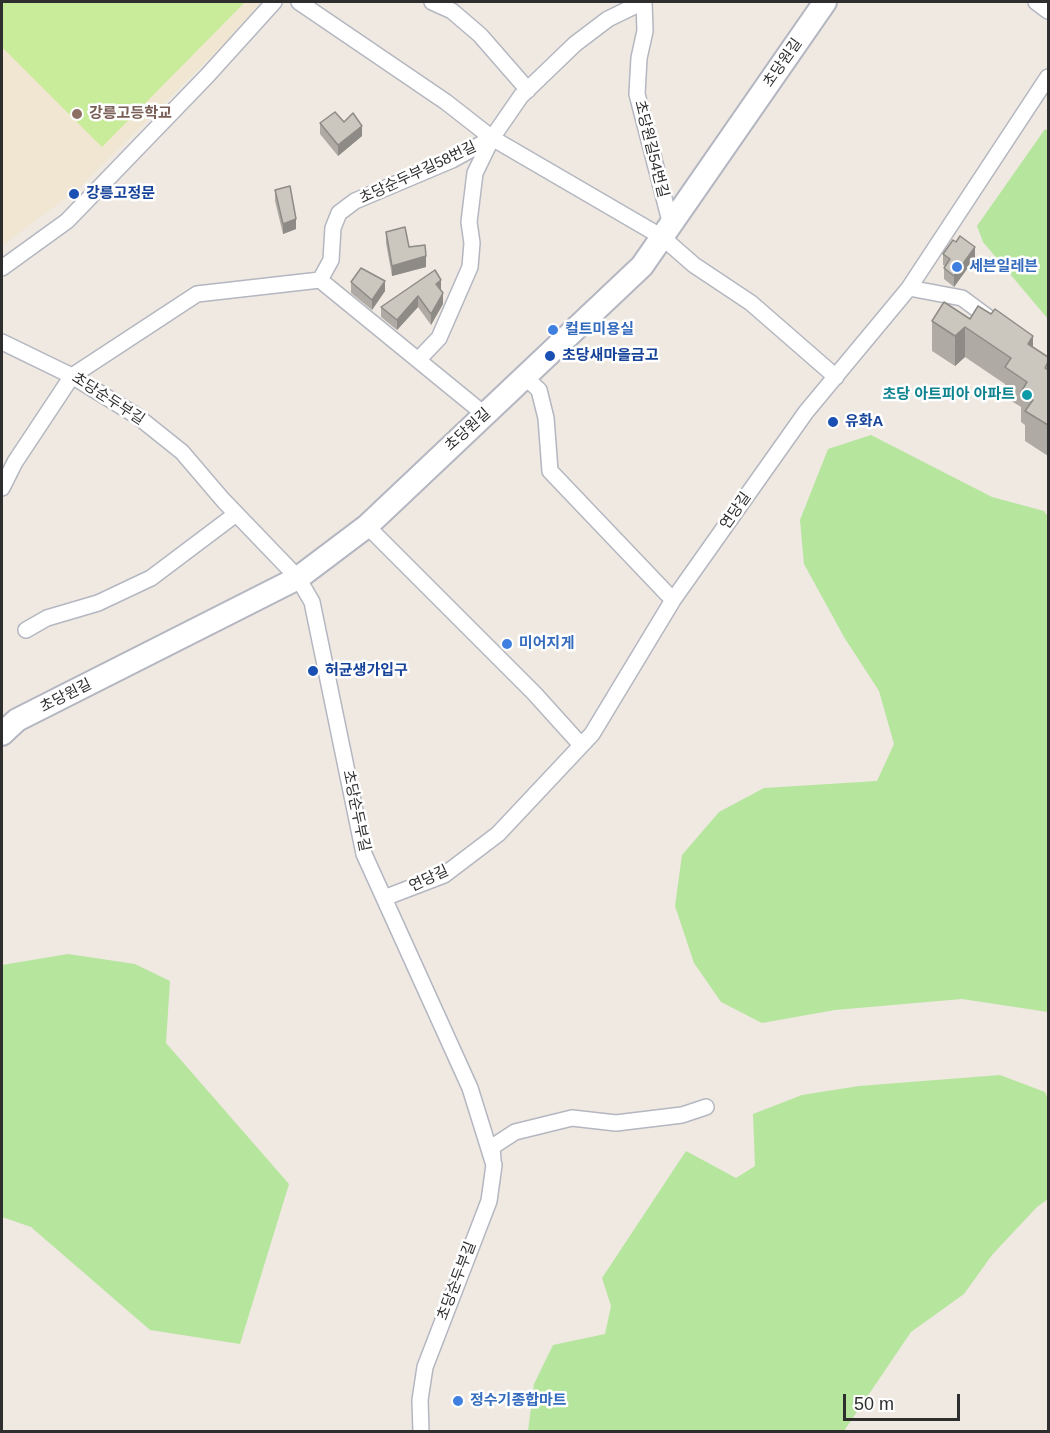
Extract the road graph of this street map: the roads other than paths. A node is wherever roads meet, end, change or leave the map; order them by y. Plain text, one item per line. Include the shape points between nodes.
1 (274, 2) edge
2 (299, 2) edge
3 (432, 2) edge
4 (644, 2) edge
5 (825, 2) edge
6 (1036, 2) edge
7 (1048, 10) edge
8 (1048, 78) edge
9 (528, 90) junction
10 (492, 138) junction
11 (667, 231) junction
12 (2, 268) edge
13 (320, 280) junction
14 (909, 288) junction
15 (1009, 334) edge
16 (2, 342) edge
17 (418, 360) junction
18 (72, 376) junction
19 (836, 377) junction
20 (526, 378) junction
21 (484, 414) junction
22 (2, 488) edge
23 (236, 514) junction
24 (367, 526) junction
25 (298, 578) junction
26 (673, 600) junction
27 (26, 630) dead end
28 (2, 734) edge
29 (581, 746) junction
30 (384, 898) junction
31 (706, 1107) dead end
32 (494, 1165) junction
33 (421, 1431) edge

1 - 12 street via 67,221
2 - 10 street
3 - 9 street via 452,11 480,35
4 - 9 street, 초당순두부길58번길 via 608,19 575,44
4 - 11 street, 초당원길54번길 via 645,31 637,94
5 - 11 street, 초당원길
6 - 7 street
8 - 14 street, 연당길
9 - 10 street, 초당순두부길58번길
10 - 11 street
10 - 13 street, 초당순두부길58번길 via 452,160 355,201 339,213 333,228 331,260
10 - 17 street via 475,172 469,222 470,267 439,338
11 - 19 street via 694,265 751,303
11 - 20 street, 초당원길 via 642,266
13 - 17 street
13 - 18 street via 197,294
14 - 15 street via 962,298
14 - 19 street, 연당길
16 - 18 street, 초당순두부길
17 - 21 street
18 - 22 street
18 - 23 street, 초당순두부길 via 137,416 182,453
19 - 26 street, 연당길 via 806,412
20 - 21 street, 초당원길
20 - 26 street via 539,390 546,418 550,471
21 - 24 street, 초당원길
23 - 25 street, 초당순두부길
23 - 27 street via 151,578 98,603 47,618
24 - 25 street, 초당원길
24 - 29 street via 534,693
25 - 28 street, 초당원길 via 17,720
25 - 30 street, 초당순두부길 via 312,602 364,854
26 - 29 street, 연당길
29 - 30 street, 연당길 via 498,834 444,875
30 - 32 street, 초당순두부길 via 470,1088
31 - 32 street via 682,1115 616,1123 572,1118 515,1132 492,1146
32 - 33 street, 초당순두부길 via 489,1201 425,1367

